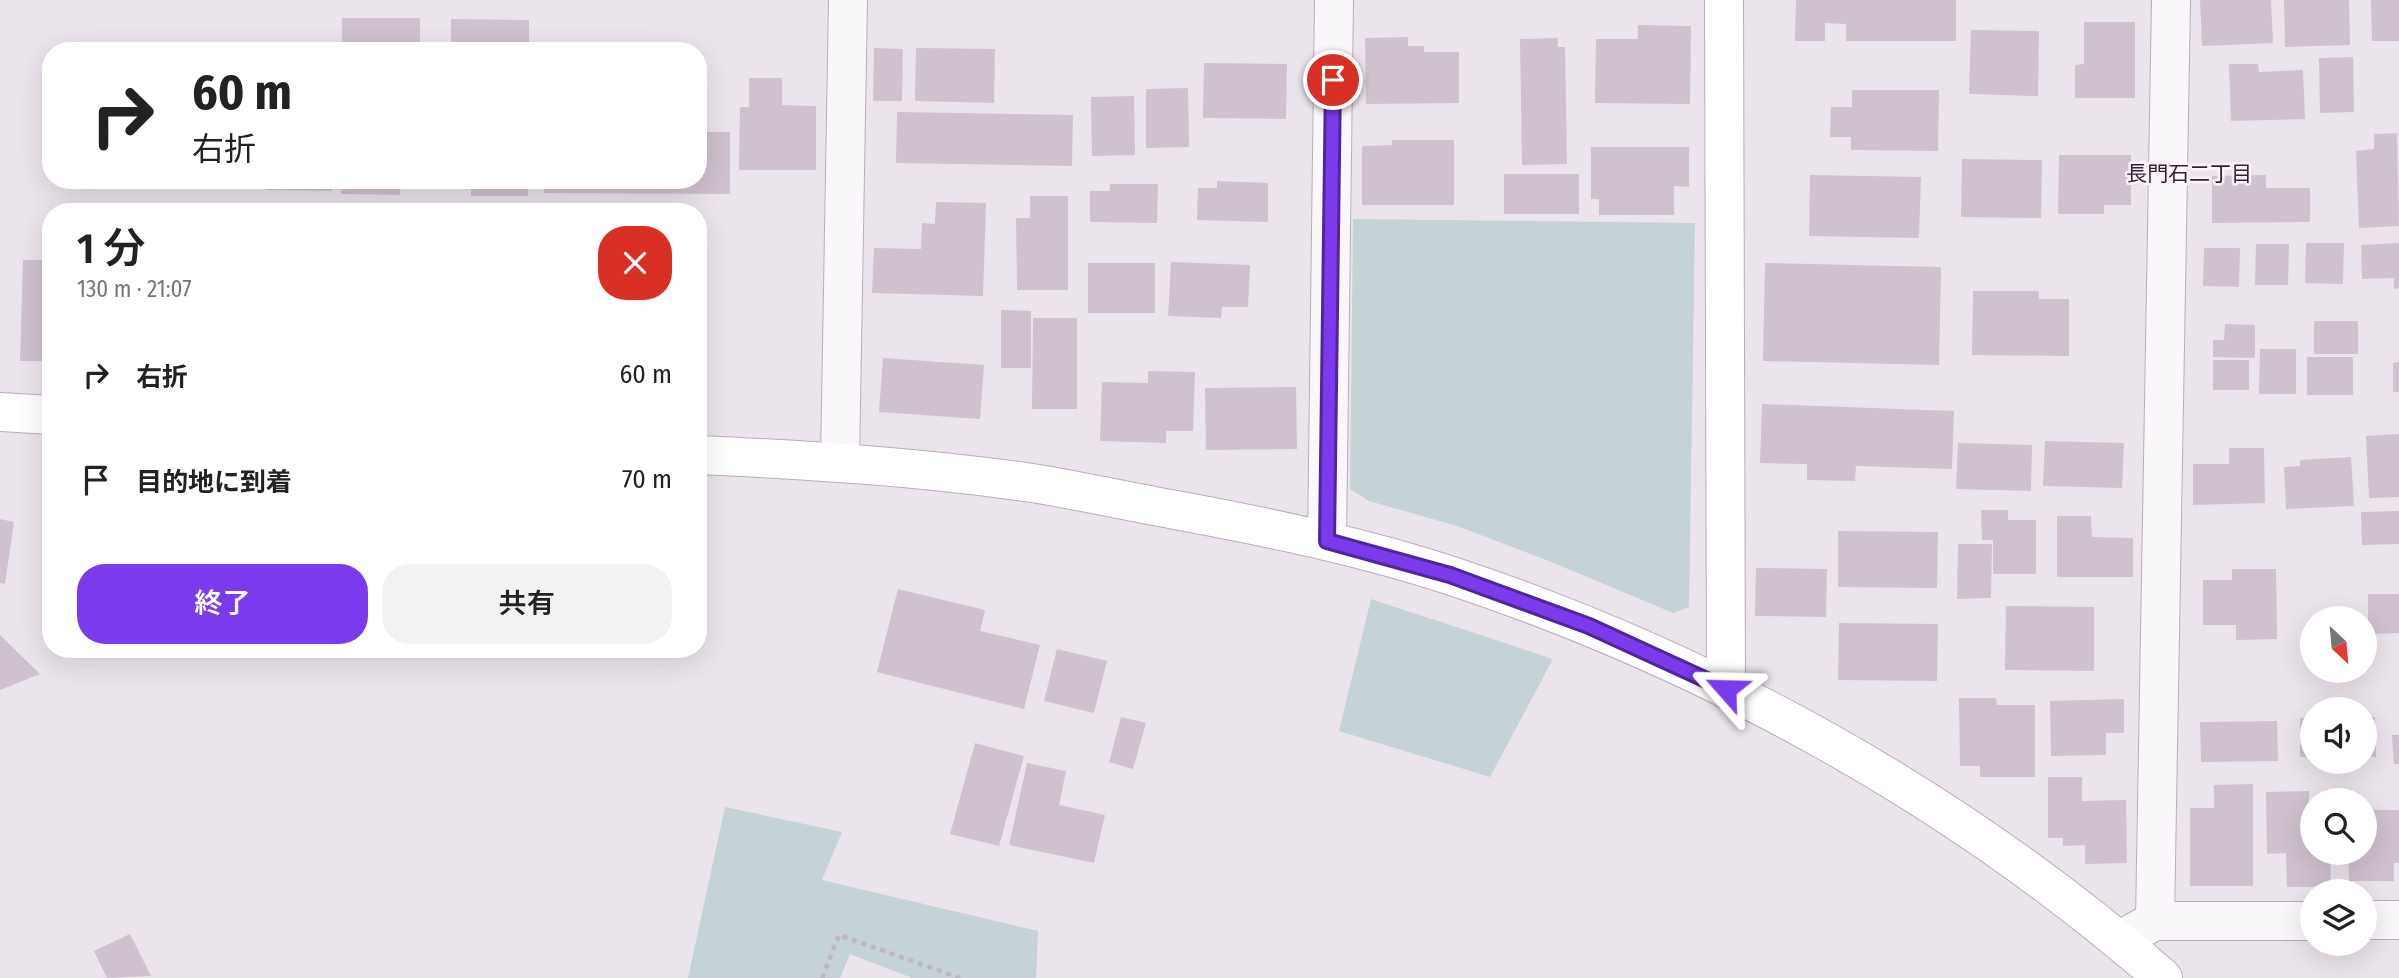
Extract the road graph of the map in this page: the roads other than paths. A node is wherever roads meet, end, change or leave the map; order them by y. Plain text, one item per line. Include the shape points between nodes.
1 (848, 0) edge
2 (1334, 0) edge
3 (1724, 0) edge
4 (2171, 0) edge
5 (0, 412) edge
6 (42, 414) edge
7 (707, 455) edge
8 (839, 462) junction
9 (1327, 541) junction
10 (1726, 689) junction
11 (2300, 920) edge
12 (2377, 920) edge
13 (2399, 920) edge
14 (2155, 921) junction
15 (2119, 940) junction
16 (2163, 978) edge

1 - 8 street
2 - 9 street
3 - 10 street
4 - 14 street
5 - 6 street
7 - 8 street
8 - 9 street via 1032,483
9 - 10 street via 1450,575 1589,626
10 - 15 street via 1930,803
11 - 14 street
12 - 13 street
14 - 15 street
15 - 16 street

